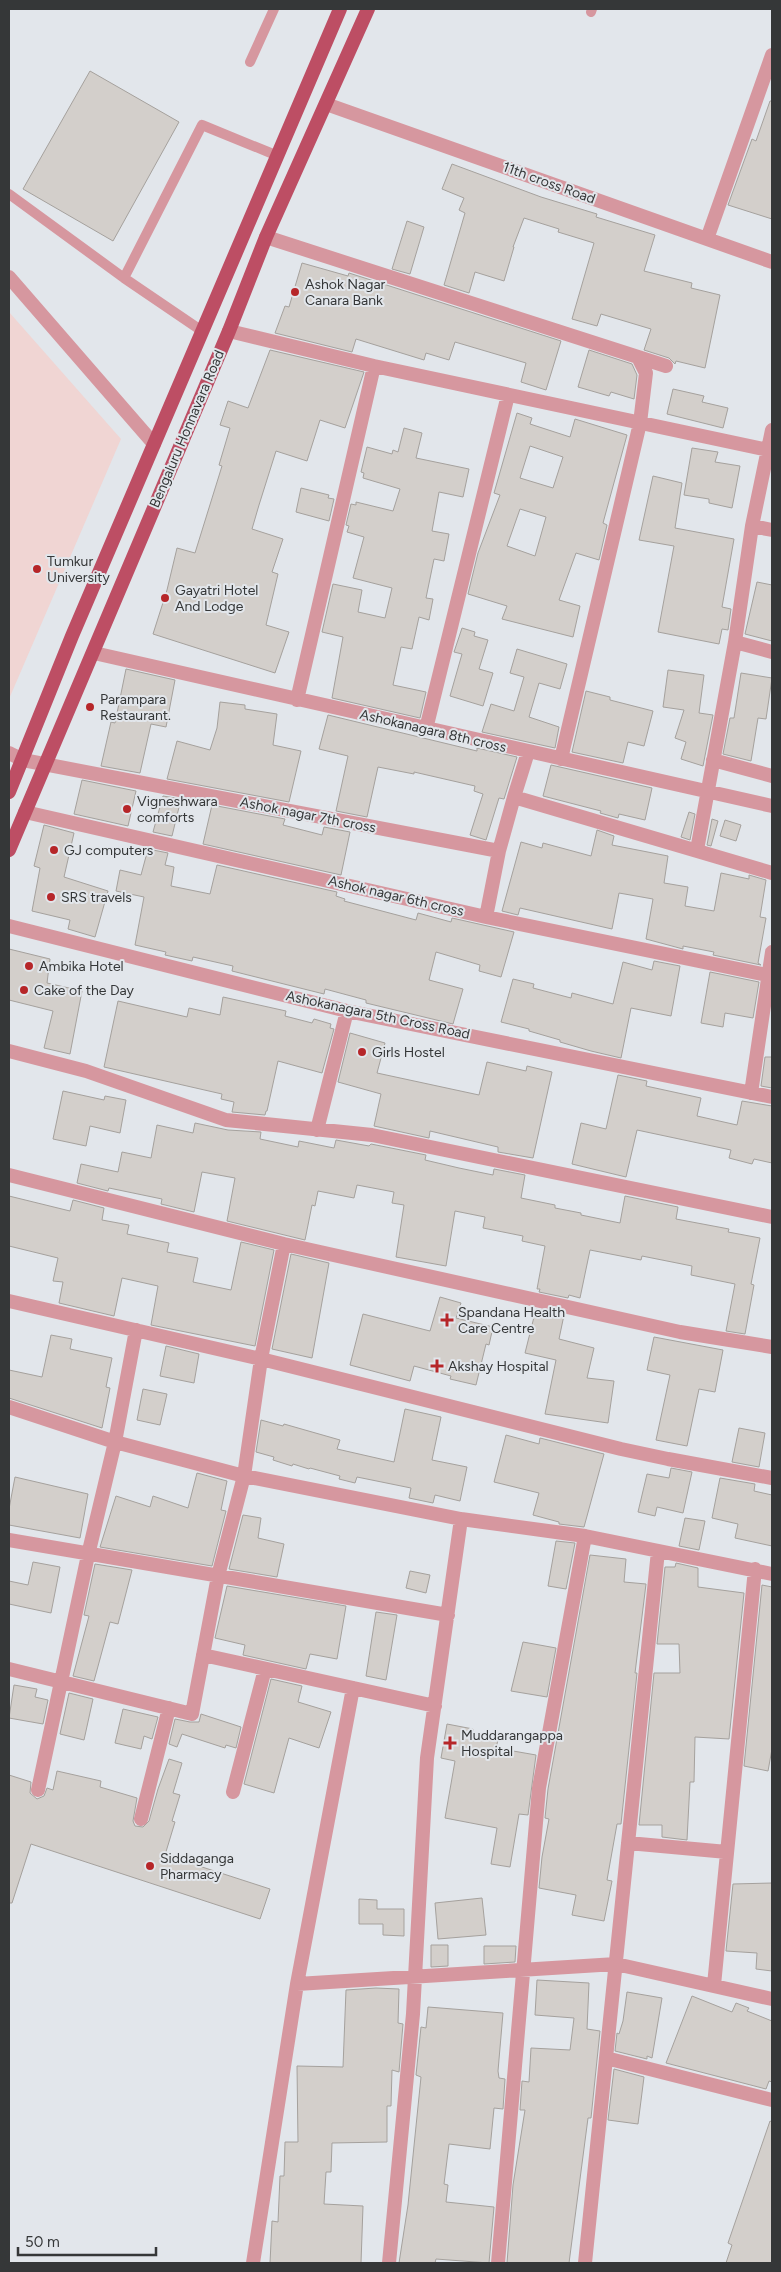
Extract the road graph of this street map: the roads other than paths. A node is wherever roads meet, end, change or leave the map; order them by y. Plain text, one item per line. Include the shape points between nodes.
1 (274, 9) edge
2 (340, 9) edge
3 (368, 9) edge
4 (772, 55) edge
5 (250, 62) dead end
6 (326, 104) junction
7 (278, 156) junction
8 (9, 194) edge
9 (266, 237) junction
10 (707, 239) junction
11 (772, 262) edge
12 (9, 277) edge
13 (124, 278) junction
14 (202, 331) junction
15 (229, 331) junction
16 (638, 357) junction
17 (374, 366) junction
18 (666, 366) dead end
19 (508, 395) junction
20 (640, 423) junction
21 (772, 430) edge
22 (154, 444) junction
23 (768, 450) junction
24 (752, 526) junction
25 (772, 530) edge
26 (735, 642) junction
27 (772, 652) edge
28 (94, 653) junction
29 (298, 700) junction
30 (426, 729) junction
31 (528, 752) junction
32 (9, 753) edge
33 (562, 759) junction
34 (23, 760) junction
35 (713, 760) junction
36 (46, 764) junction
37 (772, 776) edge
38 (9, 792) edge
39 (707, 792) junction
40 (514, 797) junction
41 (772, 806) edge
42 (25, 812) junction
43 (9, 850) edge
44 (697, 850) junction
45 (499, 851) junction
46 (772, 873) edge
47 (486, 917) junction
48 (9, 926) edge
49 (772, 952) edge
50 (770, 976) edge
51 (347, 1011) junction
52 (9, 1051) edge
53 (750, 1093) junction
54 (772, 1098) edge
55 (317, 1130) junction
56 (9, 1175) edge
57 (772, 1217) edge
58 (284, 1244) junction
59 (9, 1301) edge
60 (136, 1330) junction
61 (772, 1347) edge
62 (261, 1359) junction
63 (9, 1408) edge
64 (114, 1442) junction
65 (244, 1476) junction
66 (772, 1478) edge
67 (461, 1519) junction
68 (585, 1536) junction
69 (9, 1540) edge
70 (658, 1551) junction
71 (88, 1555) junction
72 (755, 1569) junction
73 (772, 1574) edge
74 (218, 1576) junction
75 (448, 1615) junction
76 (203, 1655) junction
77 (9, 1669) edge
78 (265, 1669) junction
79 (62, 1683) junction
80 (353, 1688) junction
81 (435, 1706) junction
82 (169, 1708) junction
83 (38, 1790) dead end
84 (233, 1792) dead end
85 (141, 1819) dead end
86 (628, 1843) junction
87 (727, 1852) junction
88 (616, 1964) junction
89 (525, 1969) junction
90 (414, 1977) junction
91 (297, 1984) junction
92 (714, 1985) junction
93 (772, 1999) edge
94 (606, 2058) junction
95 (772, 2100) edge
96 (254, 2263) edge
97 (389, 2263) edge
98 (498, 2263) edge
99 (585, 2263) edge

1 - 5 lane
2 - 7 main road, Bengaluru Honnavara Road
3 - 6 main road, Bengaluru Honnavara Road
4 - 10 street
6 - 9 main road, Bengaluru Honnavara Road
6 - 10 street, 11th cross Road
7 - 13 lane via 202,126
7 - 14 main road, Bengaluru Honnavara Road
8 - 13 lane
9 - 15 main road, Bengaluru Honnavara Road
9 - 16 street
10 - 11 street, 11th cross Road
12 - 22 street
13 - 14 lane
14 - 22 main road, Bengaluru Honnavara Road
15 - 17 street
15 - 28 main road, Bengaluru Honnavara Road
16 - 18 street
16 - 20 street via 646,373
17 - 19 street
17 - 29 street
19 - 20 street
19 - 30 street
20 - 23 street
20 - 33 street
21 - 23 street
22 - 34 main road, Bengaluru Honnavara Road via 38,716
23 - 24 street
24 - 25 street
24 - 26 street
26 - 27 street
26 - 35 street
28 - 29 street, Ashokanagara 8th cross
28 - 36 main road, Bengaluru Honnavara Road
29 - 30 street, Ashokanagara 8th cross
30 - 31 street, Ashokanagara 8th cross
31 - 33 street, Ashokanagara 8th cross
31 - 40 street
32 - 34 street, Ashok nagar 7th cross
33 - 39 street, Ashokanagara 8th cross
34 - 36 street, Ashok nagar 7th cross
34 - 38 main road, Bengaluru Honnavara Road
35 - 37 street
35 - 39 street
36 - 42 main road, Bengaluru Honnavara Road
36 - 45 street, Ashok nagar 7th cross
39 - 41 street, Ashokanagara 8th cross
39 - 44 street
40 - 44 street
40 - 45 street
42 - 43 main road, Bengaluru Honnavara Road
42 - 47 street, Ashok nagar 6th cross
44 - 46 street
45 - 47 street
47 - 50 street, Ashok nagar 6th cross
48 - 51 street, Ashokanagara 5th Cross Road
49 - 50 street
50 - 53 street
51 - 53 street, Ashokanagara 5th Cross Road
51 - 55 street
52 - 55 street via 86,1071 226,1120
53 - 54 street, Ashokanagara 5th Cross Road
55 - 57 street via 372,1136
56 - 58 street
58 - 61 street via 680,1332
58 - 62 street
59 - 60 street
60 - 62 street
60 - 64 street
62 - 65 street
62 - 66 street via 668,1460
63 - 64 street
64 - 65 street
64 - 71 street
65 - 67 street
65 - 74 street
67 - 68 street
67 - 75 street
68 - 70 street
68 - 89 street via 539,1788
69 - 71 street
70 - 72 street
70 - 86 street
71 - 74 street
71 - 79 street
72 - 73 street
72 - 87 street
74 - 75 street
74 - 76 street
75 - 81 street
76 - 78 street
76 - 82 street via 192,1714
77 - 79 street
78 - 80 street
78 - 84 street
79 - 82 street
79 - 83 street
80 - 81 street
80 - 91 street
81 - 90 street via 427,1758
82 - 85 street
86 - 87 street
86 - 88 street
87 - 92 street
88 - 89 street
88 - 92 street
88 - 94 street
89 - 90 street
89 - 98 street
90 - 91 street
90 - 97 street
91 - 96 street
92 - 93 street
94 - 95 street
94 - 99 street

